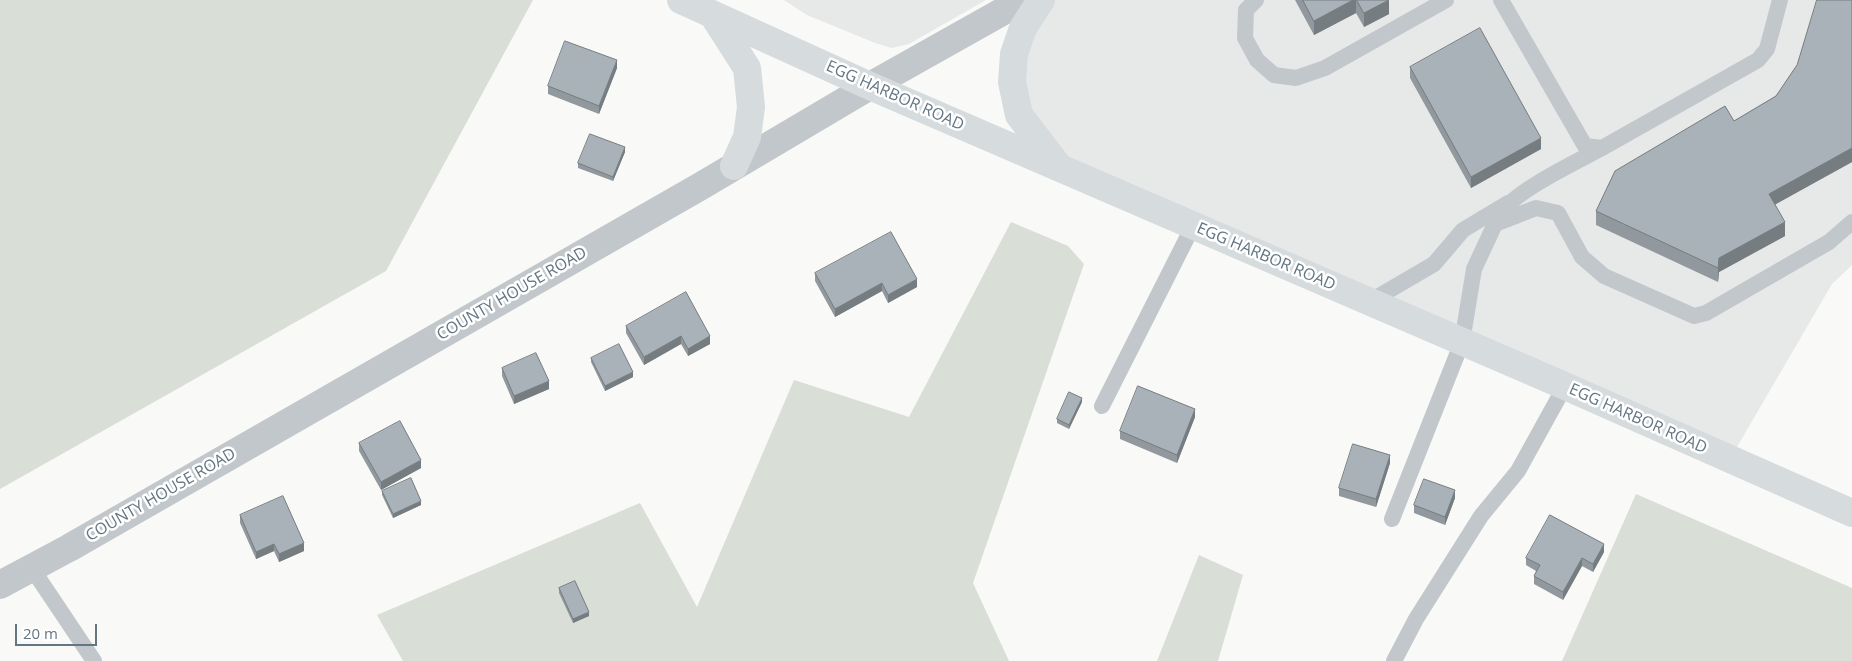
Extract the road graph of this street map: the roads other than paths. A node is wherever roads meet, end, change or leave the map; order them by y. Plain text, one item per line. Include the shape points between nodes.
1 (682, 0) edge
2 (1022, 0) edge
3 (1041, 0) edge
4 (1256, 0) edge
5 (1446, 0) edge
6 (1501, 0) edge
7 (1780, 0) edge
8 (713, 15) junction
9 (870, 86) junction
10 (1602, 148) junction
11 (734, 166) junction
12 (1060, 168) junction
13 (1508, 203) junction
14 (1852, 222) edge
15 (1494, 224) junction
16 (1193, 226) junction
17 (1369, 302) junction
18 (1462, 342) junction
19 (1565, 386) junction
20 (1102, 406) dead end
21 (1852, 513) edge
22 (1392, 519) dead end
23 (32, 567) junction
24 (0, 585) edge
25 (94, 661) edge
26 (1394, 661) edge

1 - 8 main road, EGG HARBOR ROAD
2 - 9 street, COUNTY HOUSE ROAD
3 - 12 main road via 1023,28 1014,54 1012,82 1019,115
4 - 5 lane via 1246,10 1245,38 1257,60 1274,75 1296,78 1325,68
6 - 10 lane via 1585,146
7 - 10 lane via 1767,49 1758,60
8 - 9 main road, EGG HARBOR ROAD
8 - 11 main road via 747,68 751,107 748,137
9 - 11 street, COUNTY HOUSE ROAD
9 - 12 main road, EGG HARBOR ROAD
10 - 13 lane
11 - 23 street, COUNTY HOUSE ROAD
12 - 16 main road, EGG HARBOR ROAD
13 - 15 lane
13 - 17 lane via 1463,230 1434,264
14 - 15 lane via 1829,242 1706,313 1694,316 1604,276 1582,257 1558,213 1536,208
15 - 18 lane via 1474,268
16 - 17 main road, EGG HARBOR ROAD
16 - 20 lane
17 - 18 main road, EGG HARBOR ROAD
18 - 19 main road, EGG HARBOR ROAD
18 - 22 lane
19 - 21 main road, EGG HARBOR ROAD
19 - 26 lane via 1518,471 1481,516 1416,619
23 - 24 street, COUNTY HOUSE ROAD
23 - 25 lane

